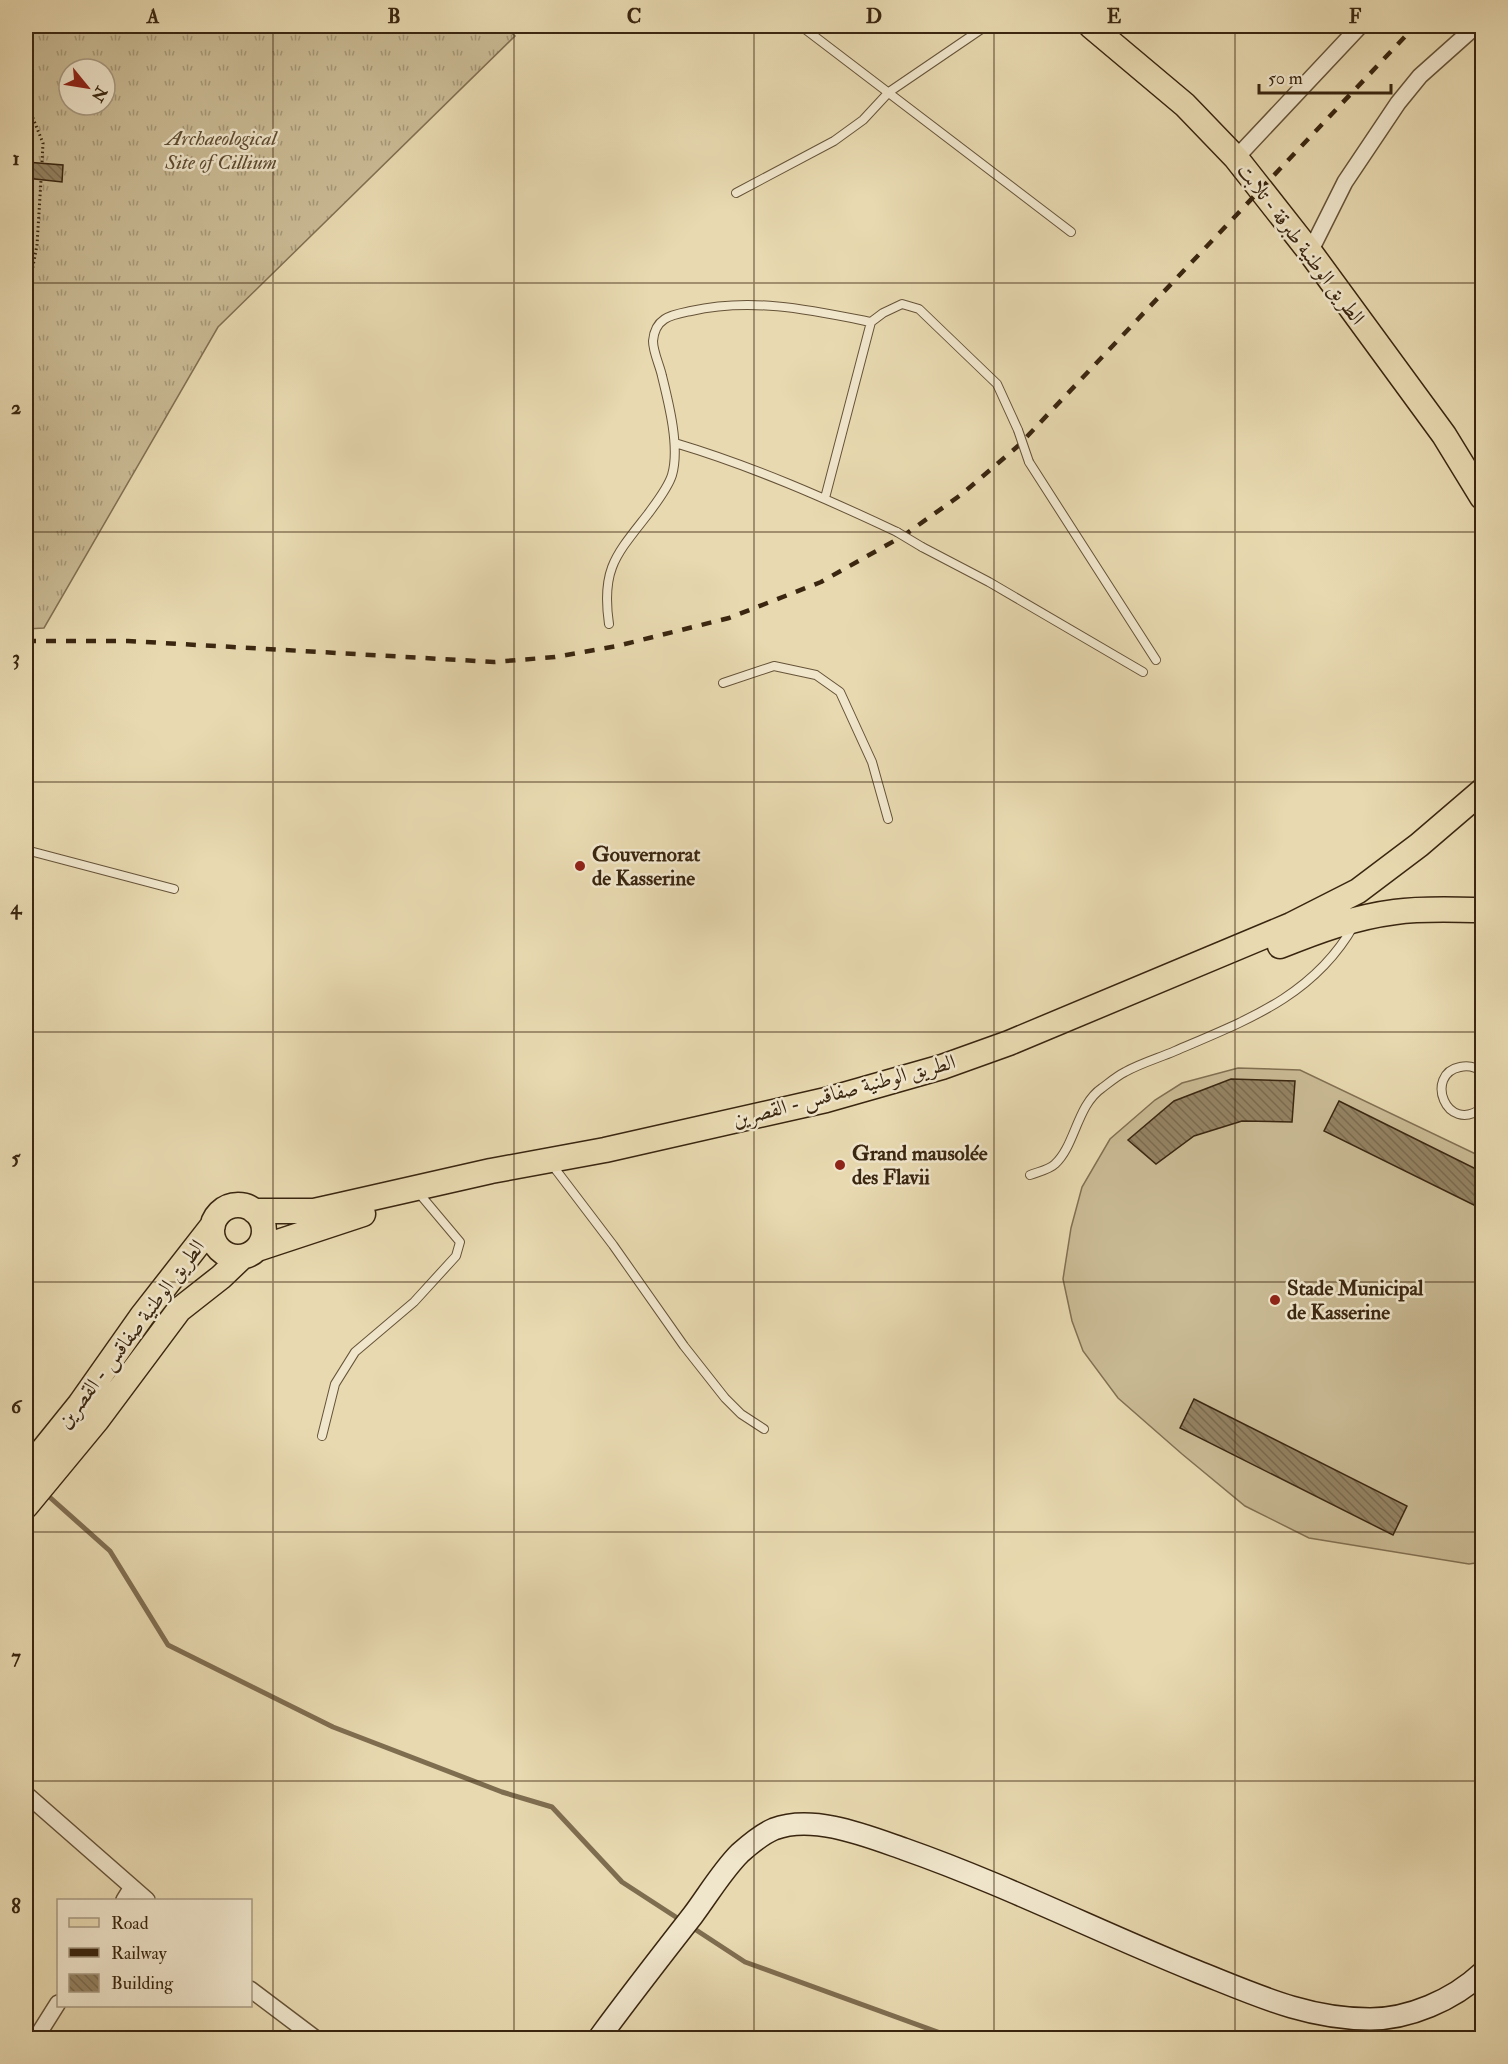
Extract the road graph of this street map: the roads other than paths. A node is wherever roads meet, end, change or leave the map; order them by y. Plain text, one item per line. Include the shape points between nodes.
1 (801, 26) edge
2 (986, 26) edge
3 (1091, 26) edge
4 (1360, 26) edge
5 (1476, 26) edge
6 (889, 92) junction
7 (1236, 158) junction
8 (736, 192) dead end
9 (1071, 232) dead end
10 (1310, 252) junction
11 (871, 322) junction
12 (675, 443) junction
13 (825, 498) junction
14 (1481, 498) edge
15 (609, 624) dead end
16 (1156, 660) dead end
17 (1143, 672) dead end
18 (723, 684) dead end
19 (1482, 791) edge
20 (888, 819) dead end
21 (26, 850) edge
22 (174, 890) dead end
23 (1482, 910) edge
24 (1358, 918) junction
25 (1482, 1059) edge
26 (1480, 1071) edge
27 (1482, 1108) edge
28 (556, 1170) junction
29 (1030, 1175) dead end
30 (423, 1198) junction
31 (254, 1211) junction
32 (213, 1225) junction
33 (249, 1253) junction
34 (89, 1412) junction
35 (764, 1429) dead end
36 (322, 1436) dead end
37 (26, 1471) edge
38 (26, 1506) edge
39 (26, 1794) edge
40 (128, 1894) edge
41 (144, 1899) edge
42 (1482, 1973) edge
43 (252, 1991) edge
44 (57, 2004) edge
45 (36, 2038) edge
46 (315, 2038) edge
47 (599, 2038) edge

1 - 6 lane
2 - 6 lane
3 - 7 main road, الطريق الوطنية طبرقة - تلابت via 1185,105
4 - 7 street
5 - 10 street via 1420,76 1398,103 1345,182
6 - 8 lane via 863,120 834,141
6 - 9 lane
7 - 10 main road, الطريق الوطنية طبرقة - تلابت
10 - 14 main road, الطريق الوطنية طبرقة - تلابت via 1444,435
11 - 12 lane via 811,310 741,303 666,316 653,342
11 - 13 lane
11 - 16 lane, bridge via 902,303 919,309 997,384 1029,462
12 - 13 lane
12 - 15 lane via 672,475 610,569 605,599
13 - 17 lane, bridge via 989,582
18 - 20 lane via 774,666 816,675 840,692 872,762
19 - 31 main road, الطريق الوطنية صفاقس - القصرين via 1385,873 1348,896 1269,934 1009,1043 942,1067 826,1100 314,1211
21 - 22 lane
23 - 24 main road, الطريق الوطنية صفاقس - القصرين via 1417,910
24 - 28 main road, الطريق الوطنية صفاقس - القصرين via 924,1088 827,1117
24 - 29 lane via 1342,947 1293,994 1227,1029 1124,1072 1097,1092 1054,1166
25 - 26 lane
26 - 27 lane via 1463,1066 1449,1072 1441,1095 1457,1114 1474,1114
28 - 30 main road, الطريق الوطنية صفاقس - القصرين
28 - 35 lane via 725,1398
30 - 33 main road, الطريق الوطنية صفاقس - القصرين via 375,1210
30 - 36 lane via 460,1242 456,1256 414,1302 355,1352 335,1384
31 - 32 main road via 229,1207
31 - 33 main road via 264,1233 262,1242
32 - 33 main road via 214,1242 219,1249 234,1257
32 - 34 main road, الطريق الوطنية صفاقس - القصرين via 142,1316
33 - 34 main road, الطريق الوطنية صفاقس - القصرين via 179,1310
34 - 37 main road, الطريق الوطنية صفاقس - القصرين
34 - 38 main road, الطريق الوطنية صفاقس - القصرين
39 - 40 street
40 - 41 street
42 - 47 street via 1442,2001 1403,2015 1371,2019 1298,2010 923,1856 846,1831 809,1824 772,1830 740,1854
43 - 46 street
44 - 45 street

